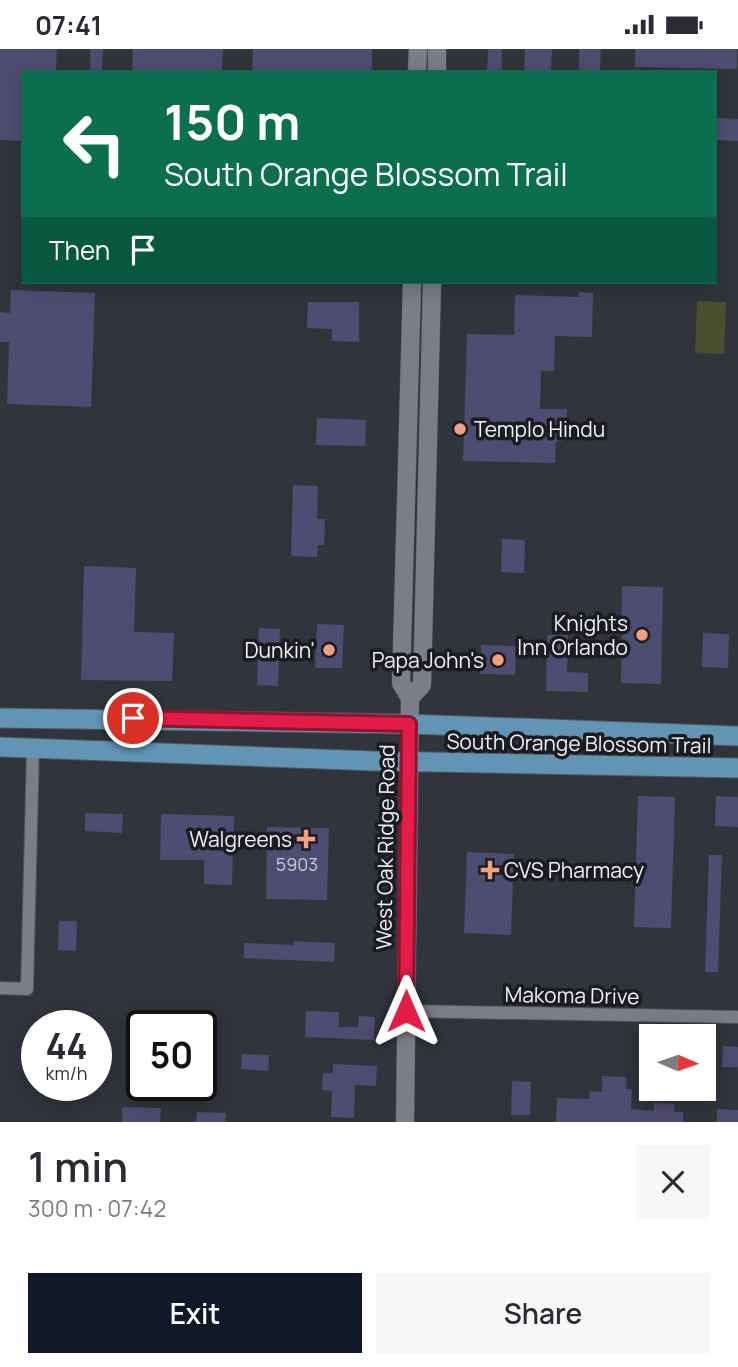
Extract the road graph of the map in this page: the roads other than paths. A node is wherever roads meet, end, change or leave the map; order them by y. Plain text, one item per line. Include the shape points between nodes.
1 (418, 49) edge
2 (437, 49) edge
3 (417, 70) edge
4 (437, 70) edge
5 (412, 284) edge
6 (424, 284) edge
7 (432, 284) edge
8 (429, 392) junction
9 (410, 698) junction
10 (0, 718) edge
11 (409, 724) junction
12 (738, 736) edge
13 (0, 747) edge
14 (33, 748) junction
15 (408, 762) junction
16 (738, 768) edge
17 (0, 988) edge
18 (406, 1011) junction
19 (738, 1017) edge
20 (405, 1122) edge

1 - 3 street
2 - 4 street
5 - 9 street, West Oak Ridge Road via 401,683
6 - 8 street via 422,373
7 - 8 street, West Oak Ridge Road
8 - 9 street, West Oak Ridge Road via 422,685
9 - 11 street, West Oak Ridge Road
10 - 11 main road, South Orange Blossom Trail
11 - 12 main road, South Orange Blossom Trail
11 - 15 street, West Oak Ridge Road
13 - 14 main road, South Orange Blossom Trail
14 - 15 main road, South Orange Blossom Trail
14 - 17 street via 27,989
15 - 16 main road, South Orange Blossom Trail
15 - 18 street, West Oak Ridge Road
18 - 19 street, Makoma Drive
18 - 20 street, West Oak Ridge Road

